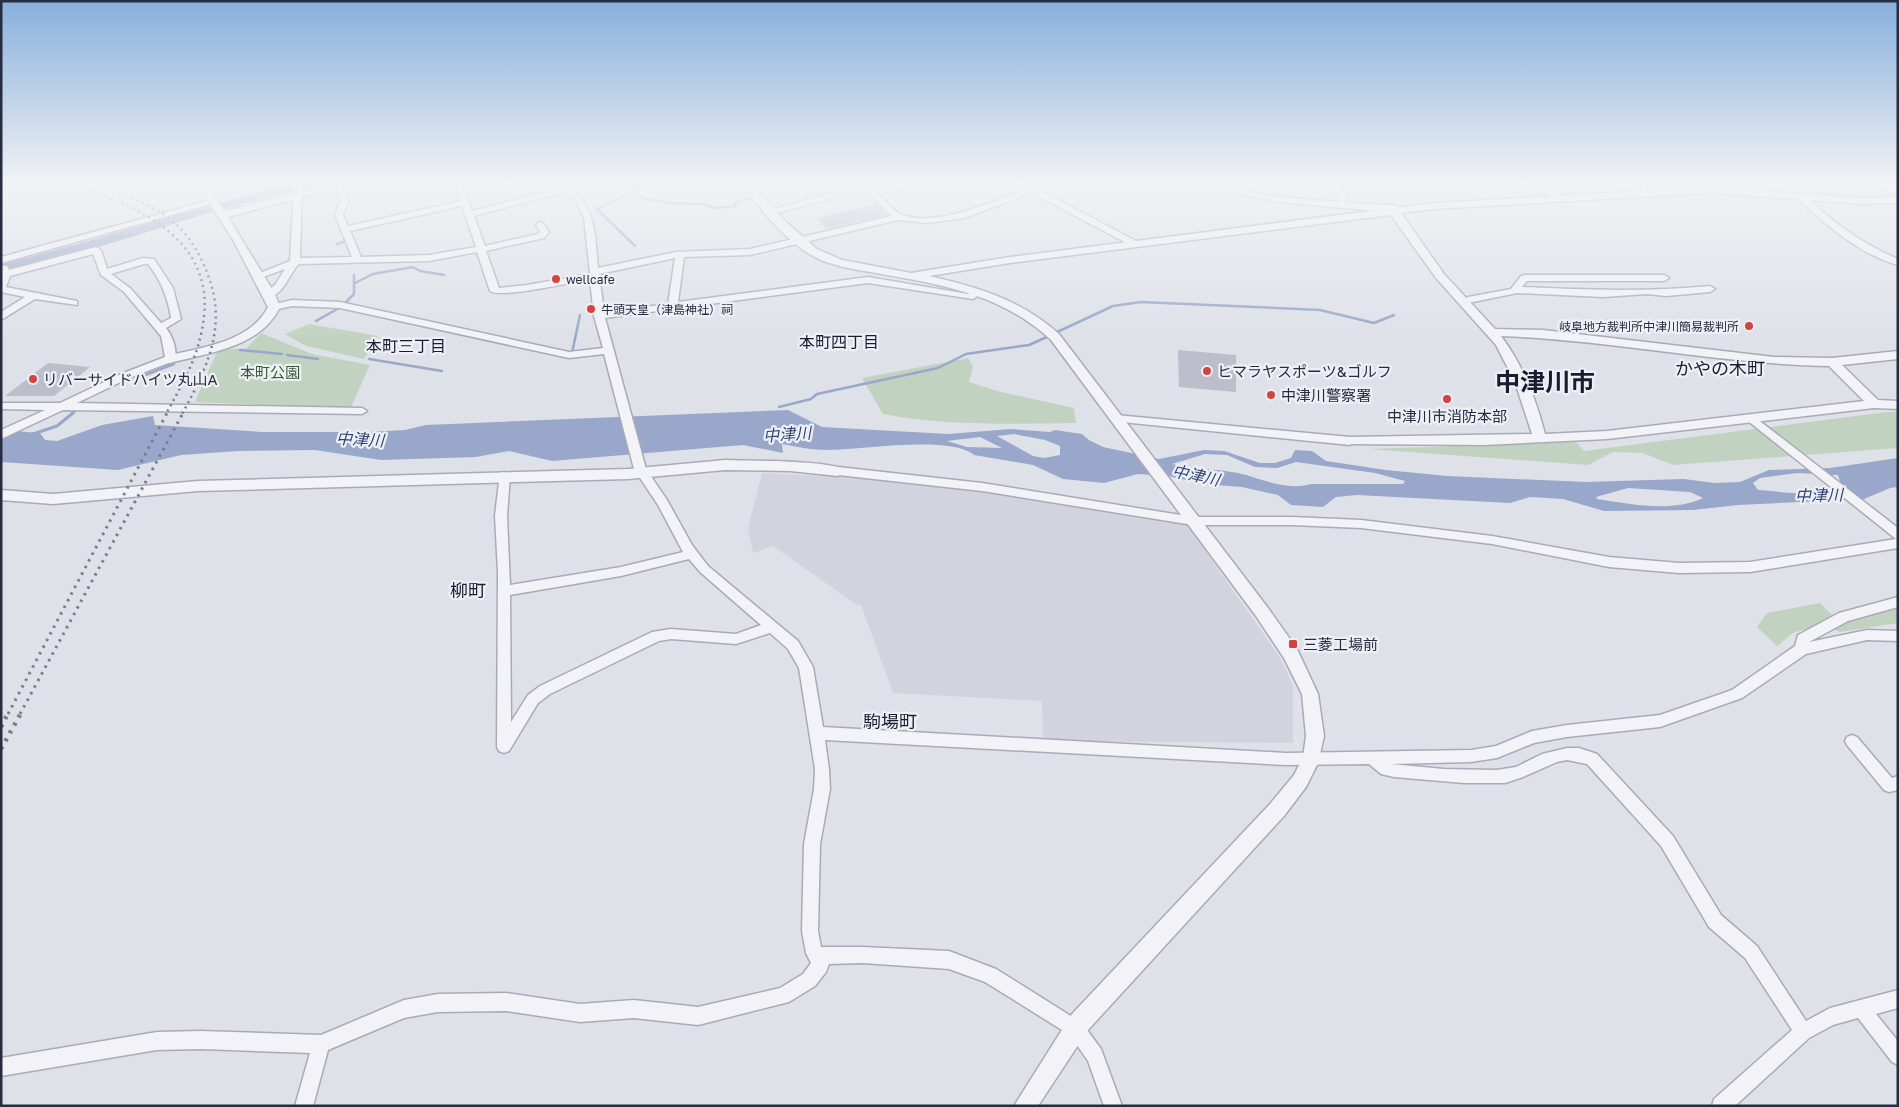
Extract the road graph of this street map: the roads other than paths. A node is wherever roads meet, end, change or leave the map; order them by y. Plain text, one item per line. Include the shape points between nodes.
1 (114, 236) edge
2 (234, 236) edge
3 (296, 236) edge
4 (348, 236) edge
5 (476, 236) edge
6 (541, 236) edge
7 (590, 236) edge
8 (794, 236) edge
9 (820, 236) edge
10 (1121, 236) edge
11 (1201, 236) edge
12 (1414, 236) edge
13 (1849, 236) edge
14 (798, 241) junction
15 (1135, 244) junction
16 (481, 249) junction
17 (680, 255) junction
18 (357, 259) junction
19 (295, 262) junction
20 (1898, 262) edge
21 (3, 265) edge
22 (948, 268) junction
23 (104, 273) junction
24 (594, 274) junction
25 (257, 276) junction
26 (910, 276) junction
27 (1664, 278) dead end
28 (948, 285) junction
29 (1710, 289) dead end
30 (1516, 290) junction
31 (976, 293) junction
32 (269, 294) junction
33 (33, 296) junction
34 (1468, 300) dead end
35 (74, 303) dead end
36 (673, 305) junction
37 (274, 307) junction
38 (599, 316) junction
39 (1, 317) edge
40 (159, 328) junction
41 (1492, 332) junction
42 (1898, 355) edge
43 (170, 359) junction
44 (610, 360) junction
45 (1832, 362) junction
46 (1874, 404) junction
47 (1898, 405) edge
48 (1, 406) edge
49 (62, 406) junction
50 (362, 411) dead end
51 (1752, 419) junction
52 (1119, 422) junction
53 (1, 435) edge
54 (1540, 439) junction
55 (1350, 441) joint
56 (641, 471) junction
57 (838, 471) joint
58 (504, 476) junction
59 (1, 495) edge
60 (1188, 515) junction
61 (1898, 535) edge
62 (1898, 543) edge
63 (691, 554) junction
64 (503, 591) junction
65 (1898, 602) edge
66 (771, 627) junction
67 (1898, 636) edge
68 (1802, 649) junction
69 (816, 733) junction
70 (1852, 741) dead end
71 (1371, 757) junction
72 (1312, 758) junction
73 (1898, 783) edge
74 (820, 956) junction
75 (1898, 999) edge
76 (1861, 1008) junction
77 (1076, 1029) junction
78 (1803, 1032) junction
79 (321, 1044) junction
80 (1898, 1056) edge
81 (1, 1067) edge
82 (304, 1106) edge
83 (1025, 1106) edge
84 (1113, 1106) edge
85 (1721, 1106) edge

1 - 21 street
2 - 25 street
3 - 19 street
4 - 18 street
5 - 16 street
6 - 16 street
7 - 24 street
8 - 14 street
9 - 14 street
10 - 15 street
11 - 15 street
12 - 41 street via 1438,275
13 - 20 street
14 - 17 street via 738,254
14 - 26 street via 824,257 845,264
15 - 22 street
16 - 18 street via 444,257
16 - 24 street via 495,291 499,292
17 - 24 street
17 - 36 street
18 - 19 street
19 - 25 street
19 - 32 street via 279,287
21 - 23 street via 96,250
21 - 33 street via 1,289
22 - 26 street
22 - 28 street via 941,277
23 - 40 street via 127,290
23 - 40 street via 151,261 168,288 176,311 174,322
24 - 38 street
25 - 32 street
26 - 28 street
27 - 30 street via 1530,278 1522,279
28 - 31 street
29 - 30 street via 1603,294
30 - 34 street
31 - 36 street via 970,296 868,280
31 - 52 street via 1009,304 1038,320 1055,337
32 - 37 street
33 - 35 street
33 - 39 street
36 - 38 street
37 - 43 street via 267,320 236,341
37 - 44 street via 292,303 340,305 569,355
38 - 44 street
40 - 43 street via 169,343
41 - 45 street via 1542,334 1774,361
41 - 54 street via 1512,363 1531,404
42 - 45 street
43 - 49 street
44 - 56 street
45 - 46 street
46 - 47 street
46 - 51 street
48 - 49 street
49 - 50 street
49 - 53 street
51 - 54 street via 1607,436
51 - 61 street
52 - 55 street
52 - 60 street
54 - 55 street
56 - 57 street via 732,465
56 - 58 street
56 - 63 street via 663,502
57 - 60 street
58 - 59 street via 198,486 53,499
58 - 64 street via 501,516
60 - 62 street via 1361,524 1492,540 1609,562 1679,568 1750,567
60 - 72 street via 1291,654 1310,694 1315,736
63 - 64 street via 633,570
63 - 66 street
64 - 66 street via 504,747 533,699 545,690 658,636 736,639
65 - 68 street via 1844,617 1803,639
66 - 69 street via 792,645 806,667
67 - 68 street via 1867,635
68 - 71 street via 1737,694 1660,720 1541,736 1480,755
69 - 72 street
69 - 74 street via 822,789 812,844 810,931 814,953
70 - 73 street via 1889,785
71 - 72 street
71 - 78 street via 1386,769 1406,773 1503,776 1521,772 1559,754 1576,753 1592,759 1667,841 1715,921 1751,952
72 - 77 street via 1300,781 1277,810
74 - 77 street via 949,960 990,975
74 - 79 street via 820,966 809,980 783,996 698,1016 634,1009 580,1013 506,1002 438,1003 404,1009
75 - 76 street
76 - 78 street via 1830,1017
76 - 80 street
77 - 83 street
77 - 84 street via 1094,1054
78 - 85 street
79 - 81 street via 156,1041
79 - 82 street

